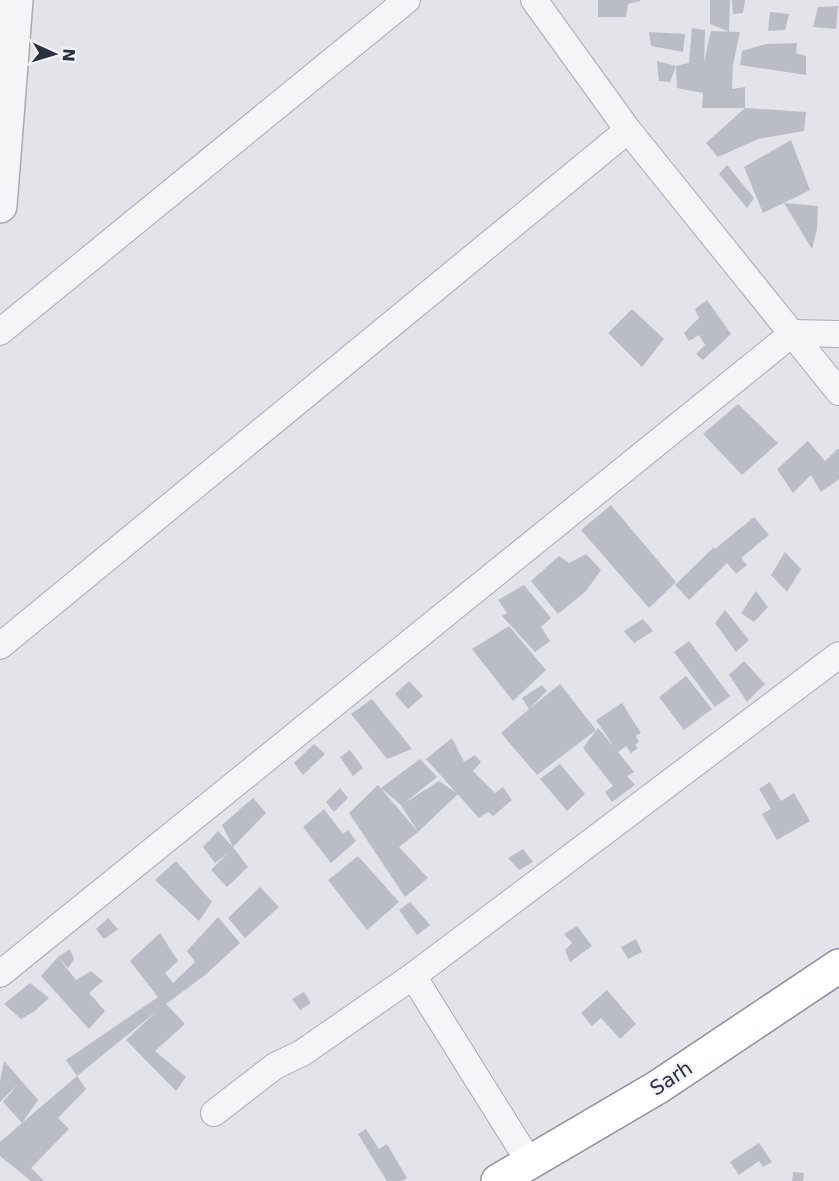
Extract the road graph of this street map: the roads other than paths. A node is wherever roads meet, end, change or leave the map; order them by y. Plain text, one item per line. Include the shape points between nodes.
1 (407, 0) edge
2 (534, 0) edge
3 (22, 6) edge
4 (628, 130) junction
5 (0, 206) edge
6 (0, 332) edge
7 (792, 333) junction
8 (839, 334) edge
9 (839, 392) edge
10 (0, 646) edge
11 (839, 655) edge
12 (839, 966) edge
13 (0, 974) edge
14 (413, 976) junction
15 (839, 989) edge
16 (214, 1113) dead end
17 (530, 1172) edge
18 (498, 1181) edge

1 - 6 street
2 - 4 street
3 - 5 street
4 - 7 street
4 - 10 street
7 - 8 street
7 - 9 street
7 - 13 street
11 - 14 street
12 - 17 highway, Sarh
14 - 16 street via 302,1053 275,1066
14 - 17 street
15 - 17 highway, Sarh via 704,1079
17 - 18 highway, Sarh

